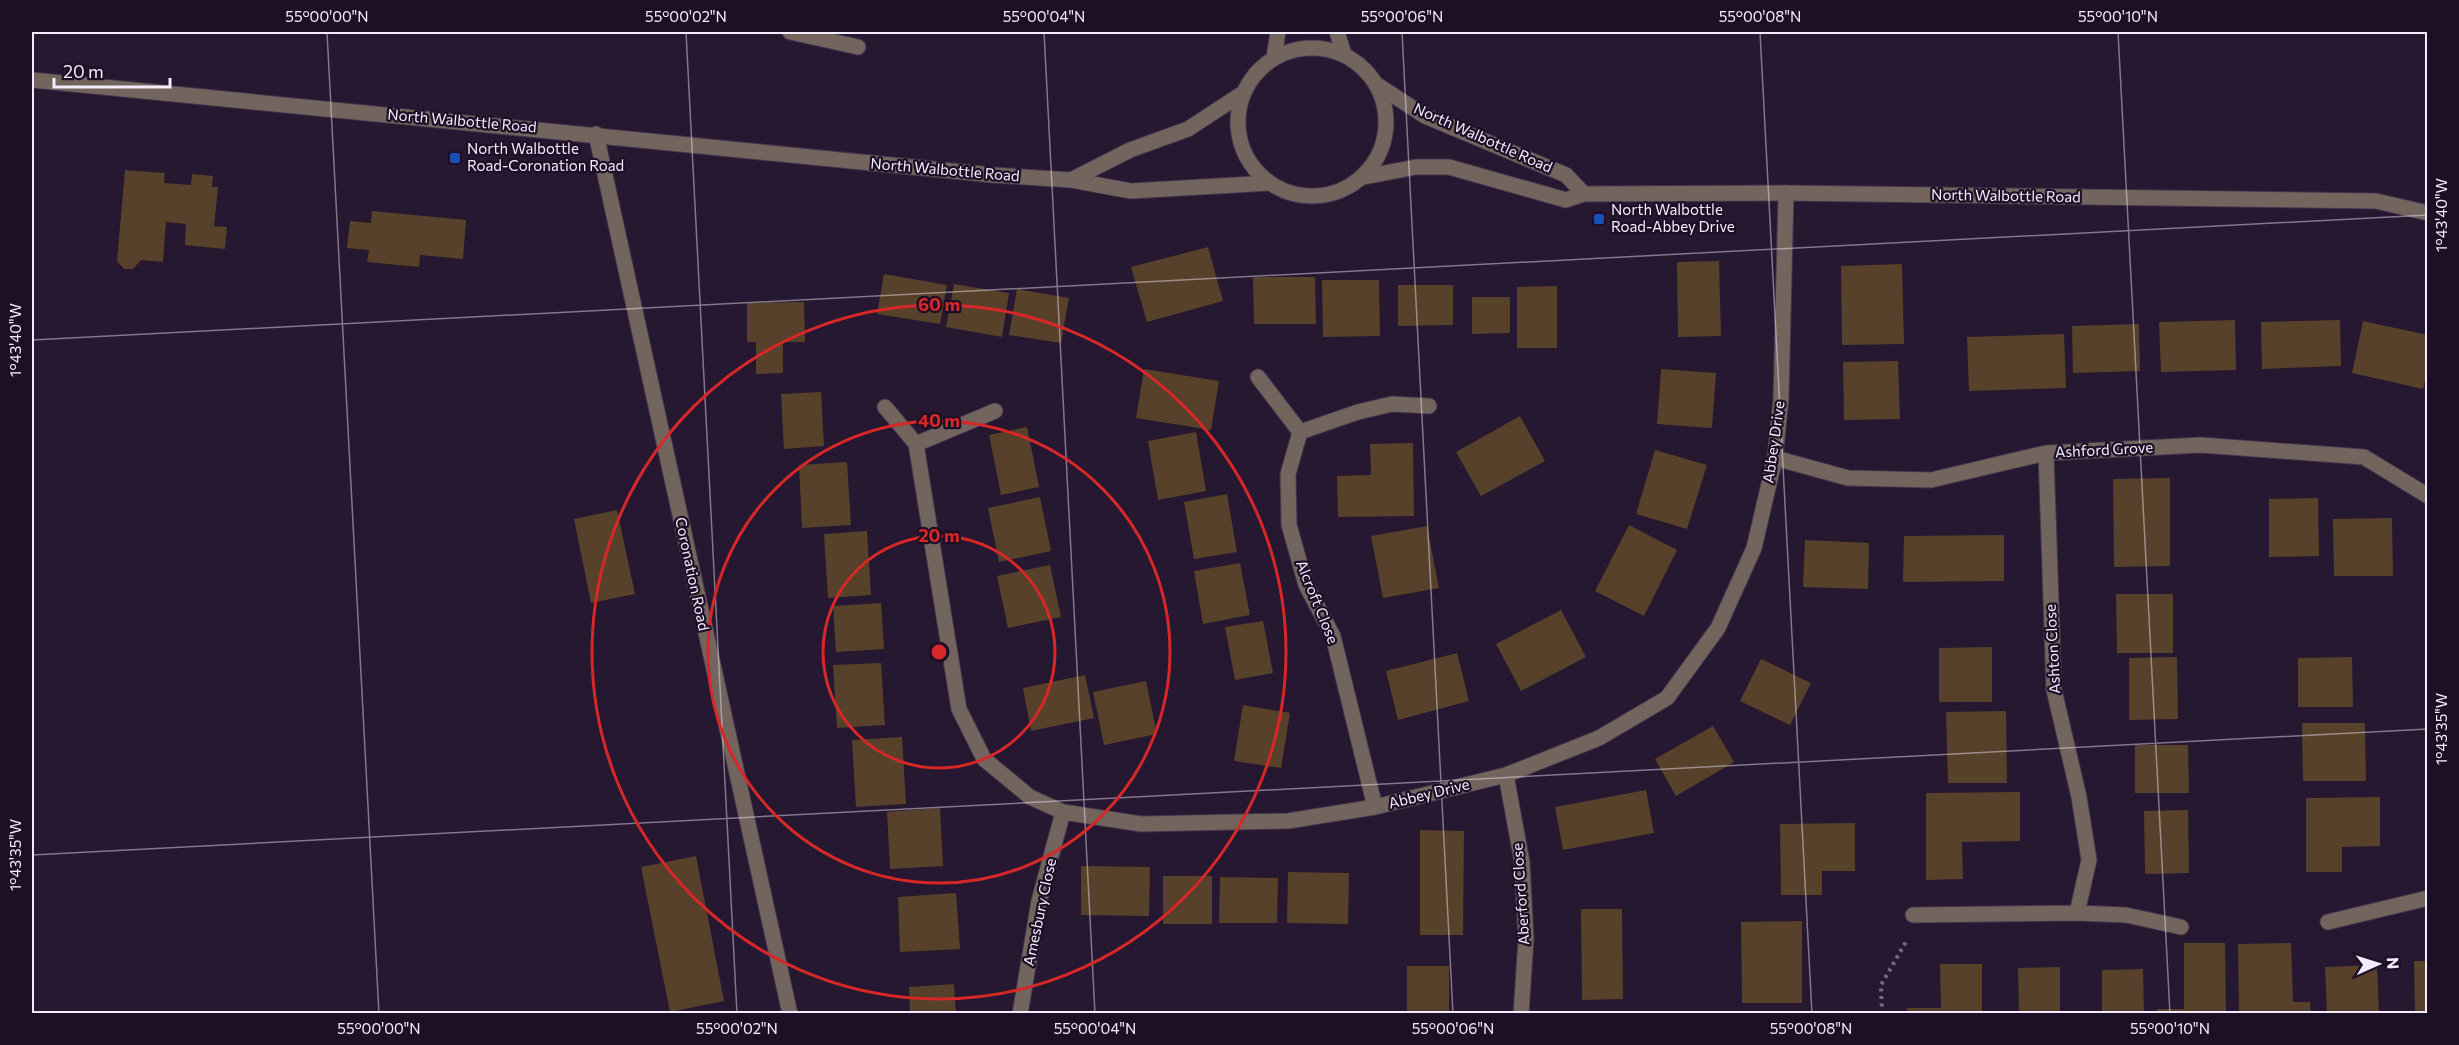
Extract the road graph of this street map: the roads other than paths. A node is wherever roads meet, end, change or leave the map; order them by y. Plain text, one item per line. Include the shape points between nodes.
1 (790, 32) edge
2 (1278, 32) edge
3 (1337, 32) edge
4 (858, 47) dead end
5 (1344, 54) junction
6 (1274, 57) junction
7 (32, 80) edge
8 (1378, 86) junction
9 (1243, 93) junction
10 (596, 134) junction
11 (1364, 177) junction
12 (1071, 180) junction
13 (1269, 183) junction
14 (1786, 193) junction
15 (1584, 194) junction
16 (2427, 213) edge
17 (1258, 377) dead end
18 (1430, 406) dead end
19 (885, 407) dead end
20 (994, 411) dead end
21 (1300, 432) junction
22 (916, 444) junction
23 (2046, 453) junction
24 (1774, 458) junction
25 (2427, 496) edge
26 (1506, 775) junction
27 (1375, 807) junction
28 (1063, 812) junction
29 (2427, 898) edge
30 (2077, 913) junction
31 (1912, 915) road end
32 (2328, 922) dead end
33 (2181, 927) dead end
34 (790, 1014) edge
35 (1020, 1014) edge
36 (1521, 1014) edge

1 - 4 street
2 - 6 street
3 - 5 street
5 - 6 street, North Walbottle Road via 1321,47 1297,48
5 - 8 street, North Walbottle Road via 1364,67
6 - 9 street, North Walbottle Road via 1255,73
7 - 10 street, North Walbottle Road
8 - 11 street, North Walbottle Road via 1386,109 1387,133 1379,156
8 - 15 street, North Walbottle Road via 1425,116 1566,174
9 - 12 street, North Walbottle Road via 1188,129 1130,150
9 - 13 street, North Walbottle Road via 1238,117 1240,142 1251,165
10 - 12 street, North Walbottle Road
10 - 34 street, Coronation Road
11 - 13 street, North Walbottle Road via 1343,191 1318,197 1293,194
11 - 15 street, North Walbottle Road via 1416,167 1449,167 1566,200
12 - 13 street, North Walbottle Road via 1131,191
14 - 15 street, North Walbottle Road
14 - 16 street, North Walbottle Road via 2376,201
14 - 24 street, Abbey Drive via 1781,399
17 - 21 street
18 - 21 street via 1392,404
19 - 22 street
20 - 22 street
21 - 27 street, Alcroft Close via 1288,474 1289,525 1306,585 1333,636
22 - 28 street, Abbey Drive via 959,708 984,759 1030,797
23 - 24 street, Ashford Grove via 1931,480 1848,478
23 - 25 street, Ashford Grove via 2201,445 2364,457
23 - 30 street, Ashton Close via 2054,690 2089,860
24 - 26 street, Abbey Drive via 1750,558 1718,628 1666,698 1599,738
26 - 27 street, Abbey Drive
26 - 36 street, Aberford Close via 1522,862 1526,939
27 - 28 street, Abbey Drive via 1288,821 1153,824
28 - 35 street, Amesbury Close via 1039,901
29 - 32 street
30 - 31 street
30 - 33 street via 2126,915

